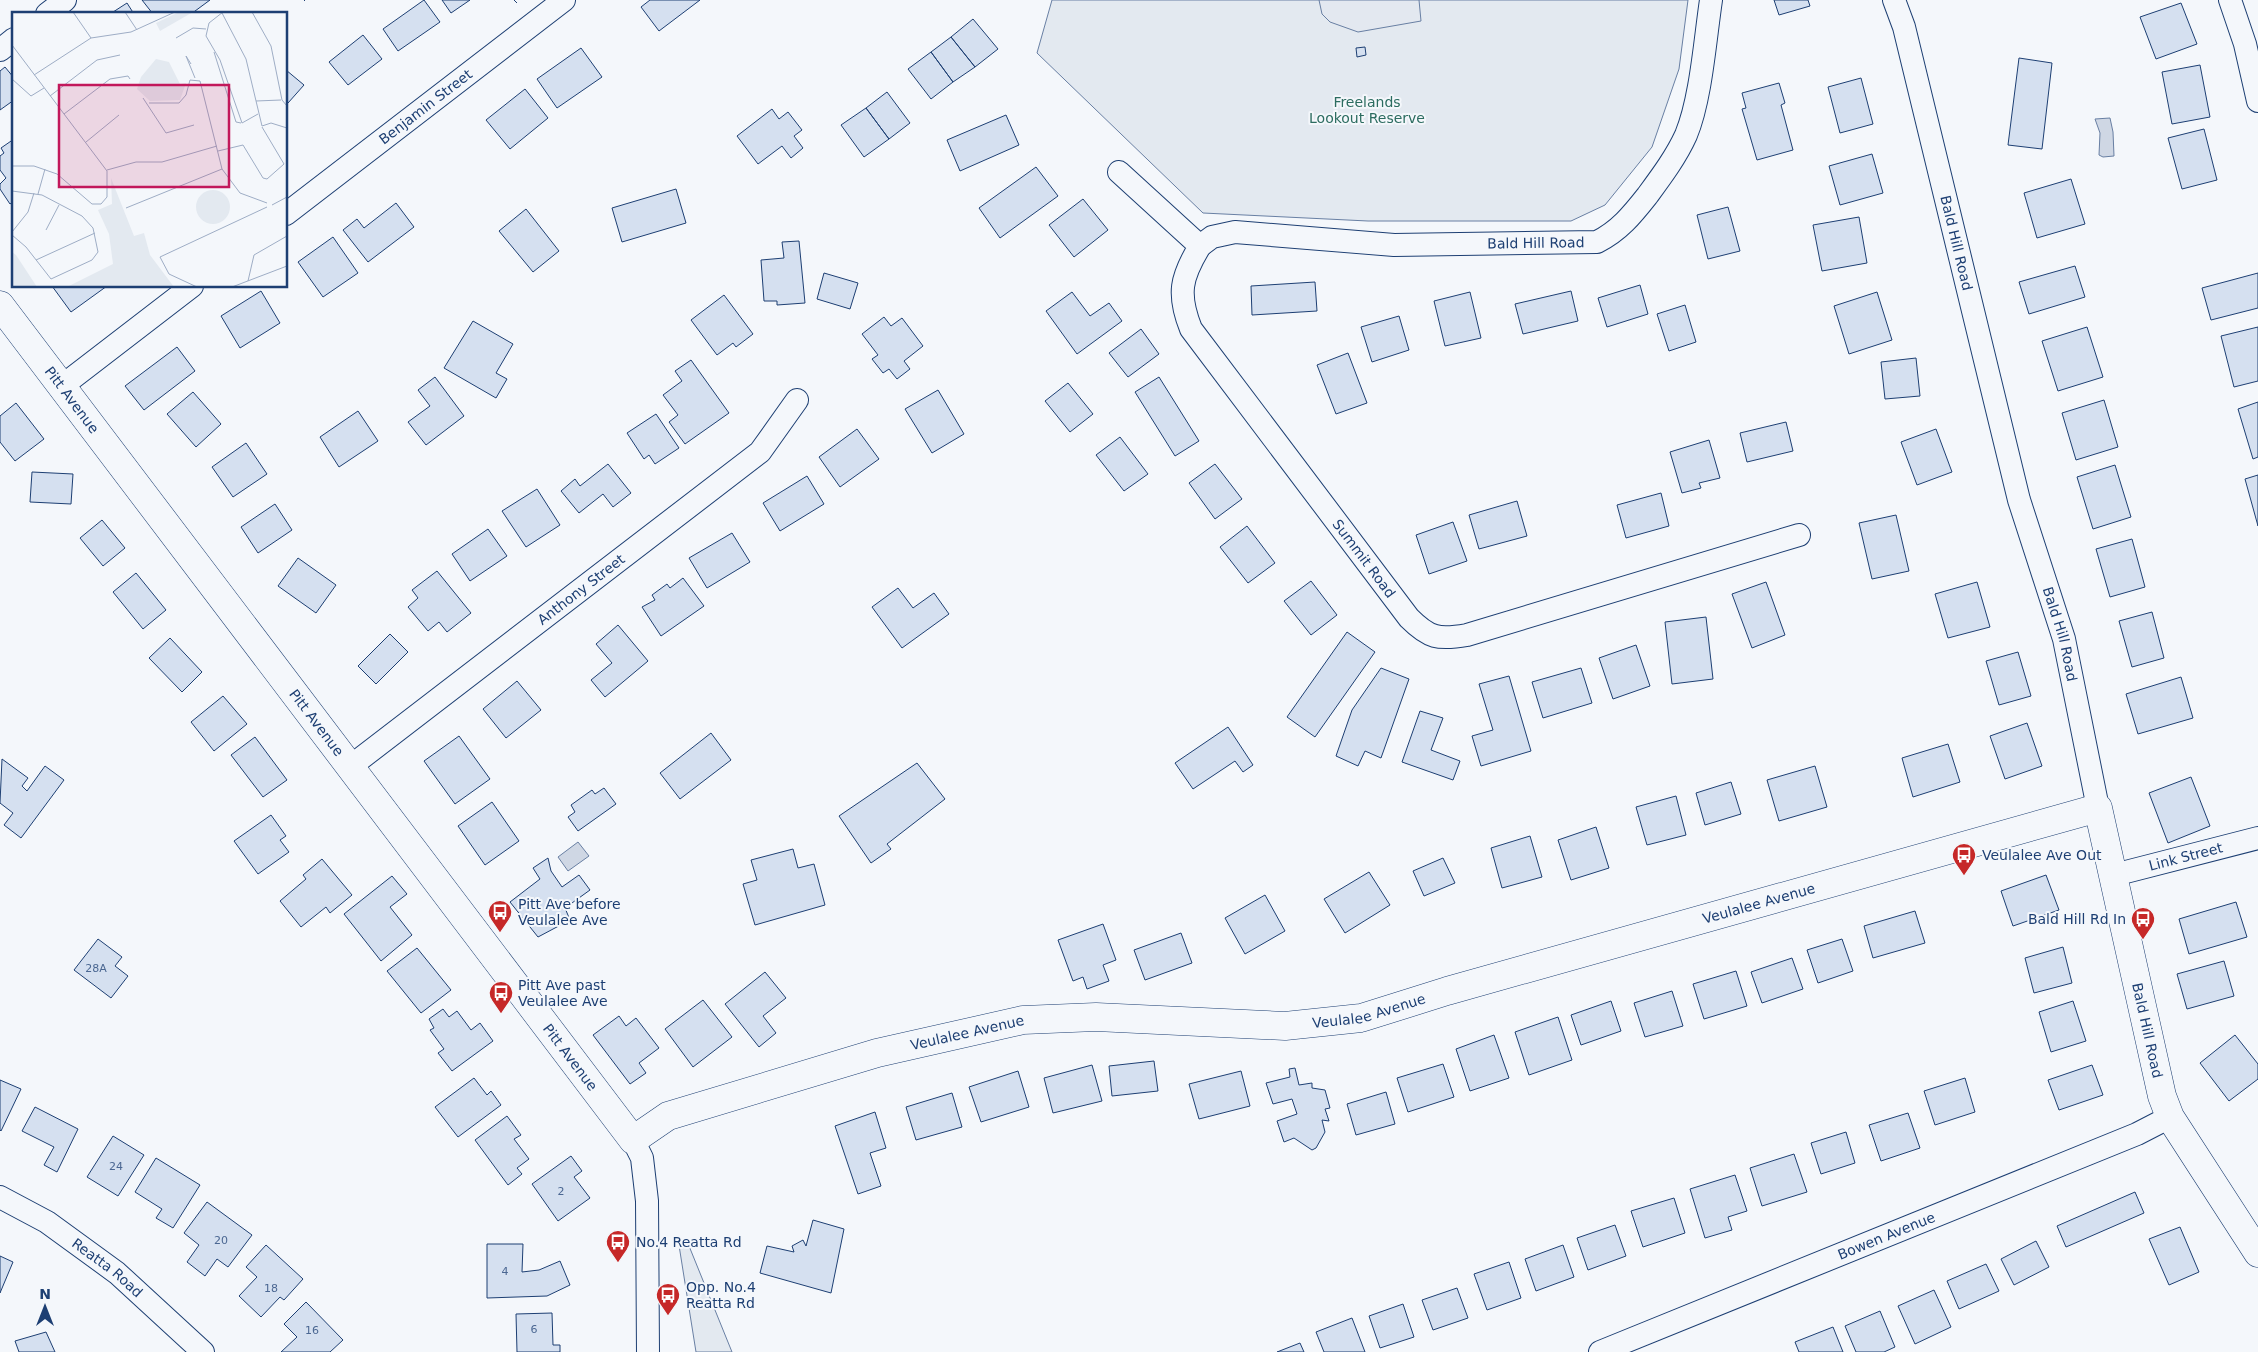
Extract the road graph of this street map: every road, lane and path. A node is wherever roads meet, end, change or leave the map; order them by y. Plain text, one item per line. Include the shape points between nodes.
1 (65, 0) edge
2 (564, 0) edge
3 (1711, 0) edge
4 (1894, 0) edge
5 (2230, 0) edge
6 (50, 12) edge
7 (12, 41) edge
8 (0, 50) edge
9 (2258, 101) edge
10 (1119, 172) dead end
11 (288, 212) edge
12 (1200, 246) junction
13 (189, 288) edge
14 (0, 305) edge
15 (62, 386) junction
16 (797, 400) dead end
17 (1799, 535) dead end
18 (351, 766) junction
19 (2098, 808) junction
20 (2258, 838) edge
21 (2114, 875) junction
22 (2170, 1116) junction
23 (633, 1140) junction
24 (0, 1197) edge
25 (2258, 1253) edge
26 (203, 1352) edge
27 (648, 1352) edge
28 (1600, 1352) edge

1 - 6 street
2 - 11 street, Benjamin Street
3 - 12 street, Bald Hill Road via 1699,82 1686,134 1663,175 1632,215 1615,233 1597,242 1394,245 1235,232 1212,237
4 - 19 street, Bald Hill Road via 1904,27 2020,500 2064,639
5 - 9 street via 2245,44
7 - 8 street
10 - 12 street
12 - 17 street, Summit Road via 1187,267 1182,287 1182,308 1191,329 1424,634 1445,639 1467,636
13 - 15 street
14 - 15 street, Pitt Avenue
15 - 18 street, Pitt Avenue
16 - 18 street, Anthony Street via 760,452
18 - 23 street, Pitt Avenue
19 - 21 street, Bald Hill Road
19 - 23 street, Veulalee Avenue via 1447,991 1362,1018 1285,1026 1096,1018 1023,1020 877,1053 668,1116
20 - 21 street, Link Street
21 - 22 street, Bald Hill Road via 2156,1074
22 - 25 street, Bald Hill Road
22 - 28 street, Bowen Avenue via 2137,1134
23 - 27 street via 642,1158 647,1200
24 - 26 street, Reatta Road via 47,1222 117,1273

